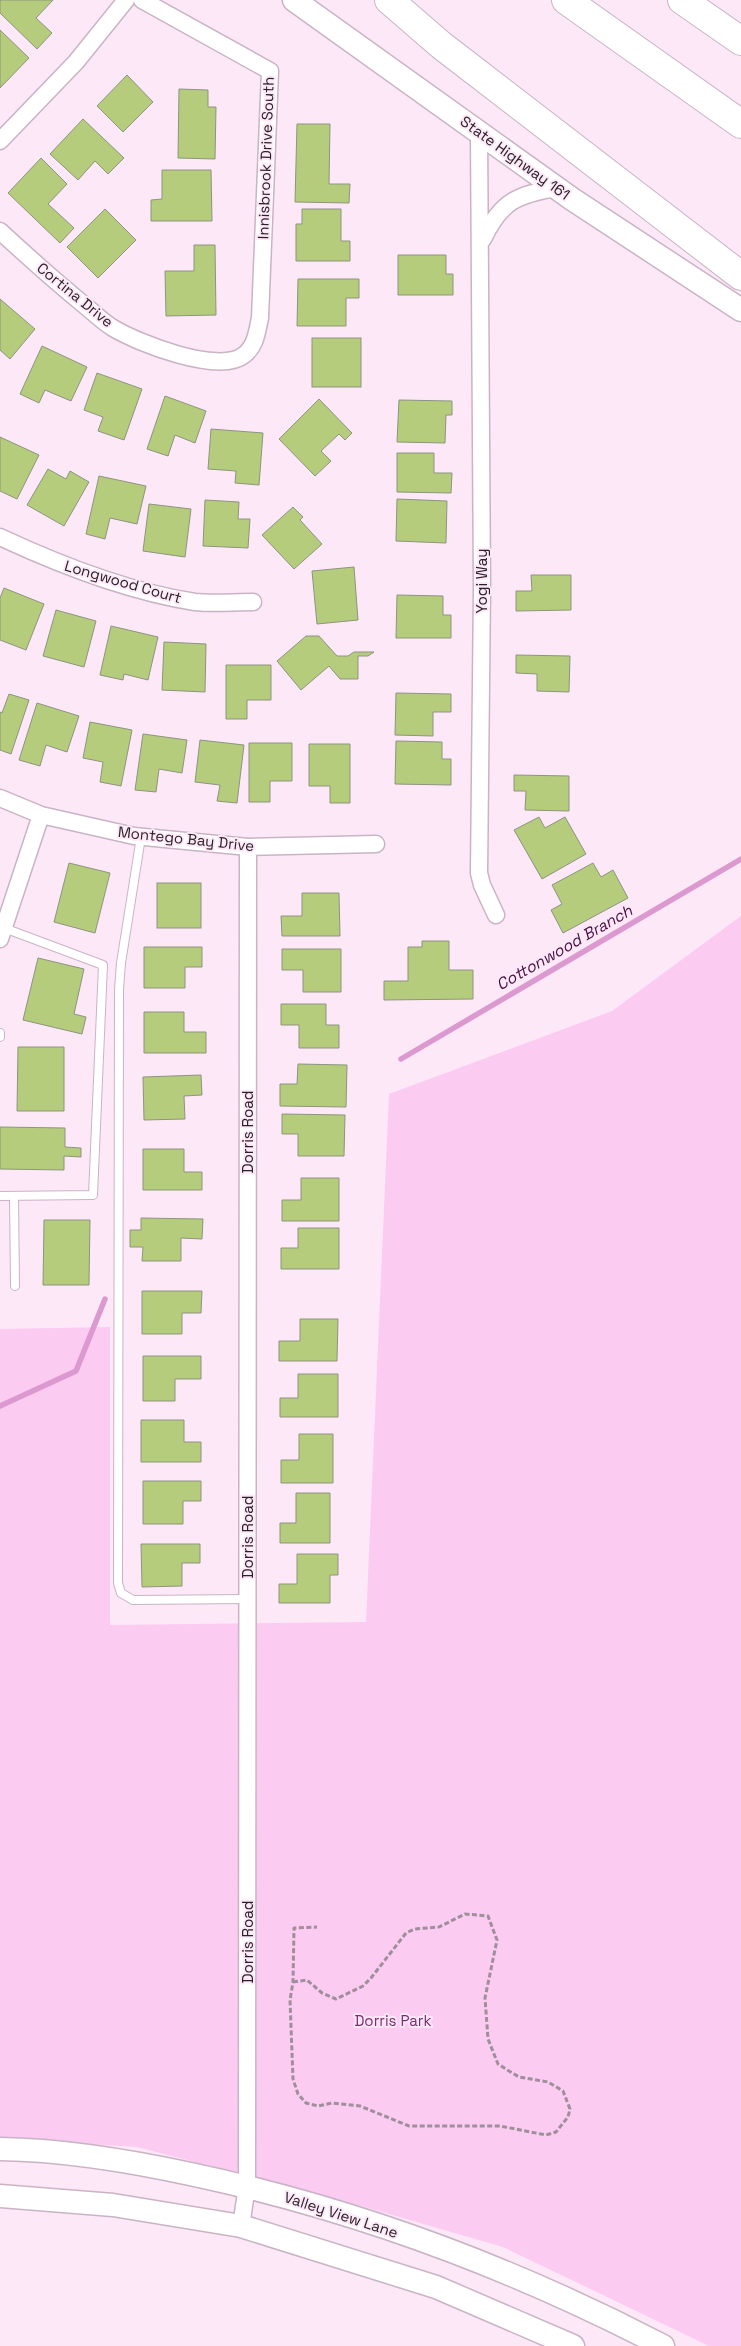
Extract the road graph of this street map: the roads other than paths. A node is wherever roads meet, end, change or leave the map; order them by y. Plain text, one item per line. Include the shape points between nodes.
1 (126, 0) edge
2 (142, 0) edge
3 (294, 0) edge
4 (389, 0) edge
5 (566, 0) edge
6 (682, 0) edge
7 (741, 41) edge
8 (741, 124) edge
9 (479, 132) junction
10 (0, 141) edge
11 (556, 188) junction
12 (0, 231) edge
13 (481, 244) junction
14 (741, 276) edge
15 (741, 310) edge
16 (215, 362) joint
17 (0, 537) edge
18 (253, 602) dead end
19 (0, 798) edge
20 (41, 815) junction
21 (141, 837) junction
22 (376, 844) dead end
23 (248, 847) junction
24 (496, 915) dead end
25 (3, 925) edge
26 (0, 1196) edge
27 (14, 1196) junction
28 (15, 1286) dead end
29 (248, 1599) junction
30 (0, 2149) edge
31 (247, 2186) junction
32 (0, 2196) edge
33 (241, 2226) junction
34 (573, 2346) edge
35 (662, 2346) edge

1 - 10 street via 76,62
2 - 16 street, Innisbrook Drive South via 270,71 260,318 255,342 243,356
3 - 9 main road, State Highway 161
4 - 14 highway via 464,63
5 - 8 highway
6 - 7 highway
9 - 11 main road, State Highway 161
9 - 13 street, Yogi Way
11 - 13 street, Yogi Way via 516,197 491,221
11 - 15 main road, State Highway 161
12 - 16 street, Cortina Drive via 112,327 175,354
13 - 24 street, Yogi Way via 479,873
17 - 18 street, Longwood Court via 60,565 152,592 196,602
19 - 20 street, Montego Bay Drive
20 - 21 street, Montego Bay Drive
20 - 25 street
21 - 23 street, Montego Bay Drive
21 - 29 lane via 119,989 118,1583 120,1593 133,1600
22 - 23 street, Montego Bay Drive
23 - 29 street, Dorris Road
25 - 27 lane via 103,965 93,1195
26 - 27 lane
27 - 28 lane
29 - 31 street, Dorris Road
30 - 31 main road, Valley View Lane via 137,2163
31 - 33 street, Dorris Road
31 - 35 main road, Valley View Lane via 335,2211 538,2284
32 - 33 main road via 113,2206
33 - 34 main road via 436,2287

